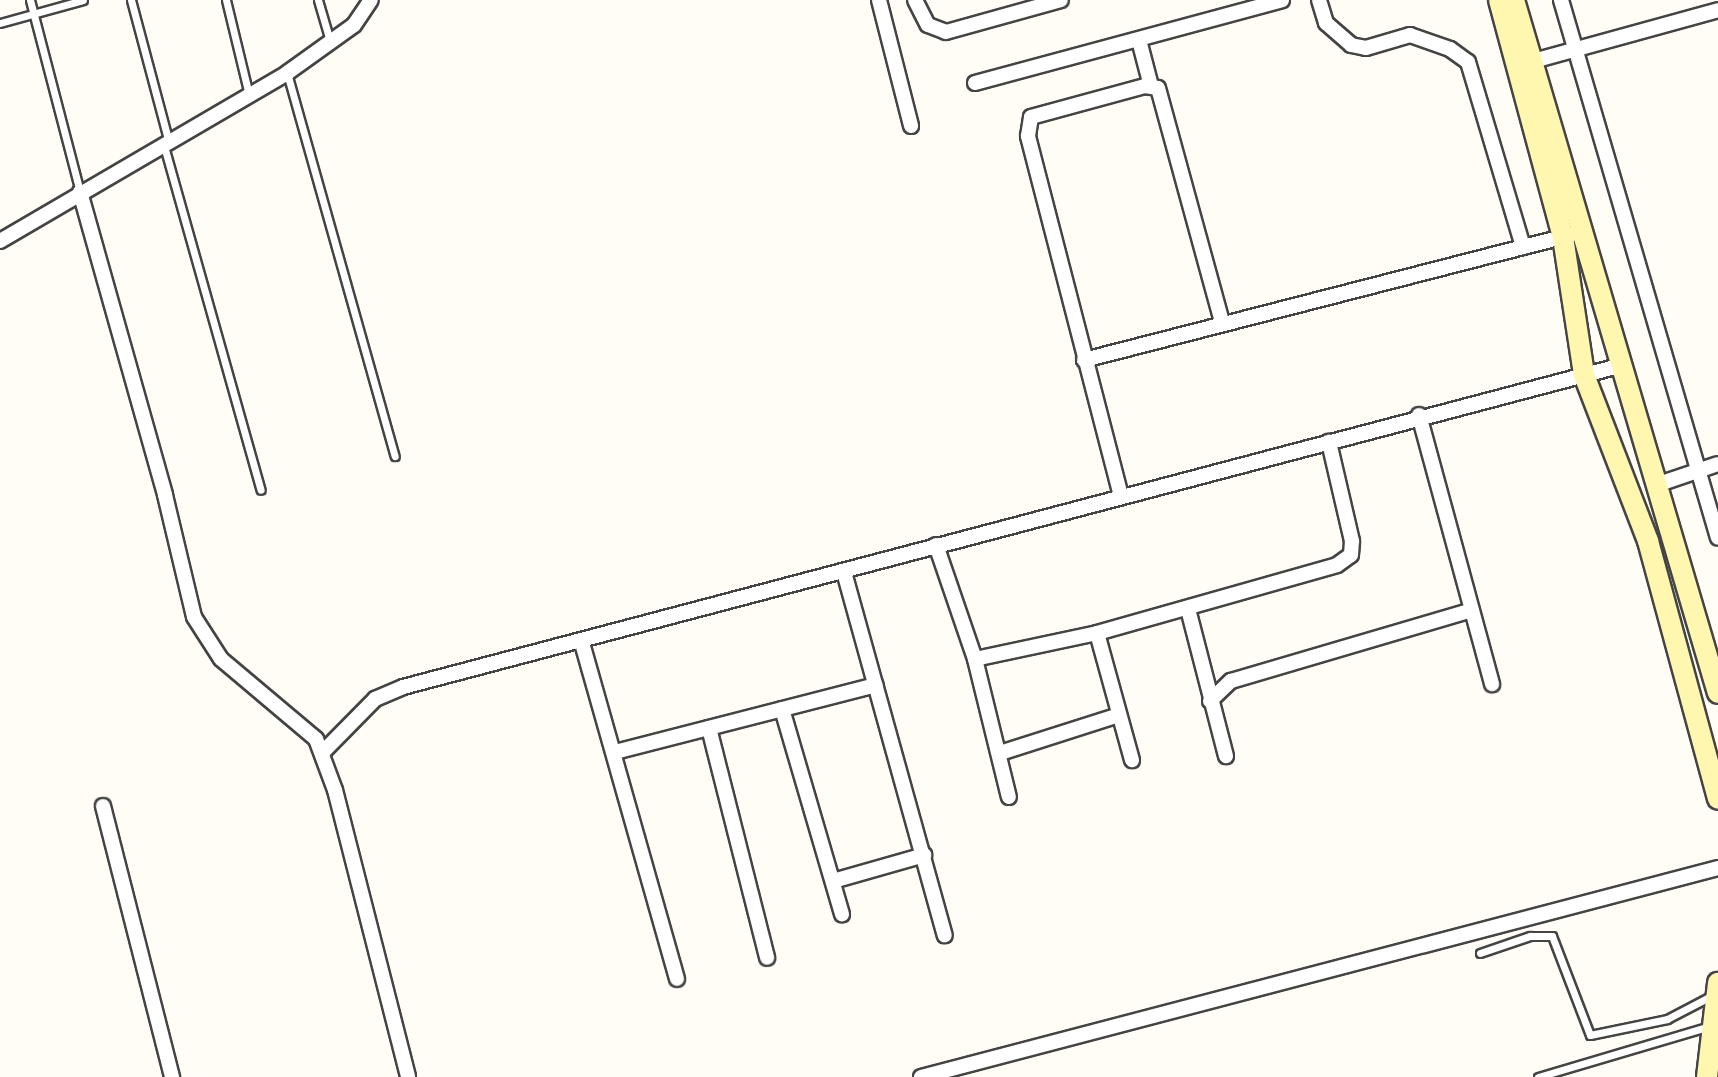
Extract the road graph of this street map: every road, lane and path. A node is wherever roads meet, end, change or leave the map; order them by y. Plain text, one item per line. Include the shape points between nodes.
1 (30, 0) edge
2 (83, 0) edge
3 (131, 0) edge
4 (226, 0) edge
5 (318, 0) edge
6 (371, 0) edge
7 (879, 0) edge
8 (915, 0) edge
9 (1061, 0) edge
10 (1282, 0) edge
11 (1319, 0) edge
12 (1499, 0) edge
13 (1514, 0) edge
14 (1561, 0) edge
15 (1718, 10) edge
16 (34, 13) junction
17 (0, 23) edge
18 (1139, 40) junction
19 (330, 43) junction
20 (1576, 52) junction
21 (1526, 63) junction
22 (287, 73) junction
23 (975, 83) dead end
24 (1151, 86) junction
25 (249, 95) junction
26 (911, 126) dead end
27 (166, 144) junction
28 (80, 192) junction
29 (1573, 235) junction
30 (0, 241) edge
31 (1523, 247) junction
32 (1222, 322) junction
33 (1084, 360) junction
34 (1619, 366) junction
35 (1584, 375) junction
36 (1419, 415) junction
37 (1329, 442) junction
38 (395, 456) dead end
39 (1718, 464) edge
40 (1700, 468) junction
41 (1656, 485) junction
42 (261, 490) dead end
43 (1121, 496) junction
44 (1718, 538) edge
45 (936, 545) junction
46 (844, 572) junction
47 (1188, 609) junction
48 (1472, 610) junction
49 (1097, 633) junction
50 (582, 643) junction
51 (975, 659) junction
52 (1492, 684) dead end
53 (876, 685) junction
54 (1718, 693) edge
55 (1210, 701) junction
56 (782, 709) junction
57 (1116, 716) junction
58 (709, 728) junction
59 (615, 752) junction
60 (322, 753) junction
61 (1000, 753) junction
62 (1226, 756) dead end
63 (1132, 760) dead end
64 (1009, 797) dead end
65 (1718, 799) edge
66 (103, 806) dead end
67 (924, 855) junction
68 (1718, 868) edge
69 (833, 881) junction
70 (842, 914) dead end
71 (945, 935) dead end
72 (1480, 953) dead end
73 (767, 958) dead end
74 (677, 979) dead end
75 (1716, 989) edge
76 (1710, 1026) junction
77 (172, 1077) edge
78 (408, 1077) edge
79 (921, 1077) edge
80 (1538, 1077) edge
81 (1707, 1077) edge

1 - 16 lane
2 - 16 lane
3 - 27 lane
4 - 25 lane
5 - 19 lane
6 - 19 street via 362,17
7 - 26 street
8 - 9 street via 928,25 946,32
10 - 18 street
11 - 31 street via 1326,23 1351,45 1366,48 1410,35 1450,49 1468,62
12 - 21 street
13 - 21 street
14 - 20 street
15 - 20 street
16 - 17 lane
16 - 28 lane
18 - 23 street
18 - 24 street
19 - 22 street
20 - 21 street
20 - 40 street
21 - 29 street
22 - 25 street
22 - 38 lane
24 - 32 street via 1163,96
24 - 33 street via 1036,114 1027,121
25 - 27 street
27 - 28 street
27 - 42 lane
28 - 30 street
28 - 60 street via 194,617 221,659 299,720
29 - 31 street
29 - 34 street
29 - 35 street
31 - 32 street
32 - 33 street
33 - 43 street
34 - 35 street
34 - 41 street
35 - 36 street
35 - 65 street via 1648,541
36 - 37 street
36 - 48 street
37 - 43 street
37 - 47 street via 1351,555 1337,565
39 - 40 street
40 - 41 street
40 - 44 street
41 - 54 street
43 - 45 street
45 - 46 street
45 - 51 street
46 - 50 street
46 - 53 street
47 - 49 street
47 - 55 street
48 - 52 street
48 - 55 street via 1231,681
49 - 51 street
49 - 57 street
50 - 59 street
50 - 60 street via 403,687 375,699
51 - 61 street
53 - 56 street
53 - 67 street
55 - 62 street
56 - 58 street
56 - 69 street
57 - 61 street
57 - 63 street
58 - 59 street
58 - 73 street
59 - 74 street
60 - 78 street
61 - 64 street
66 - 77 street
67 - 69 street
67 - 71 street
68 - 79 street
69 - 70 street
72 - 75 lane via 1530,936 1552,936 1590,1035 1667,1019
75 - 76 street
76 - 80 lane
76 - 81 street

